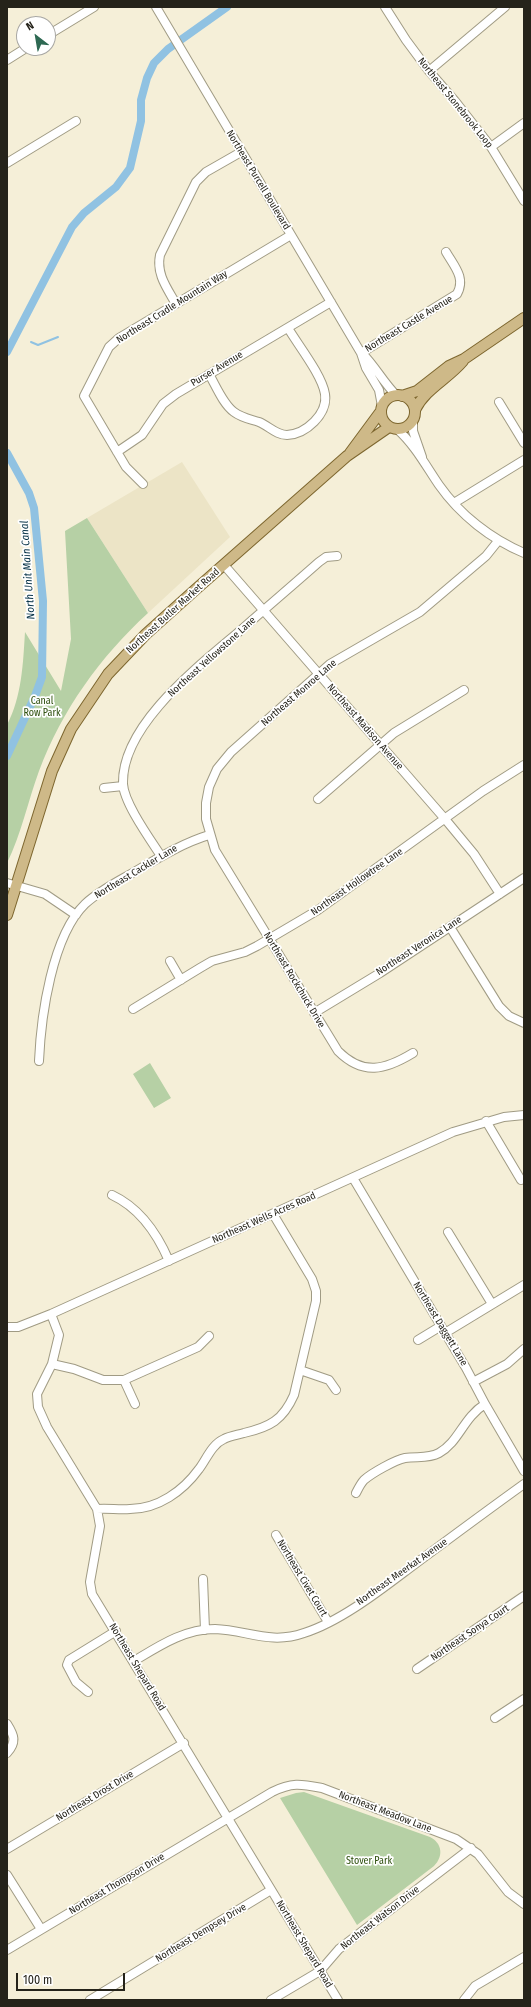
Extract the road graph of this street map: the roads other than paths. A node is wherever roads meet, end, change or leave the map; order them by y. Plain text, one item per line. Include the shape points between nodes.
1 (94, 7) edge
2 (156, 7) edge
3 (385, 7) edge
4 (505, 7) edge
5 (56, 30) edge
6 (16, 54) edge
7 (7, 60) edge
8 (429, 71) junction
9 (76, 121) dead end
10 (524, 123) edge
11 (491, 147) junction
12 (241, 152) junction
13 (7, 163) edge
14 (524, 201) edge
15 (291, 235) junction
16 (446, 252) dead end
17 (331, 302) junction
18 (176, 304) junction
19 (524, 318) edge
20 (288, 328) junction
21 (361, 352) junction
22 (464, 359) junction
23 (209, 374) junction
24 (399, 396) junction
25 (499, 402) dead end
26 (382, 409) junction
27 (415, 410) junction
28 (413, 421) junction
29 (393, 428) junction
30 (524, 443) edge
31 (117, 452) junction
32 (347, 456) junction
33 (422, 458) junction
34 (524, 460) edge
35 (143, 484) dead end
36 (454, 503) junction
37 (498, 541) junction
38 (524, 553) edge
39 (337, 556) dead end
40 (224, 565) junction
41 (263, 610) junction
42 (319, 674) junction
43 (464, 690) dead end
44 (379, 745) junction
45 (524, 765) edge
46 (123, 786) junction
47 (104, 788) dead end
48 (318, 799) dead end
49 (445, 819) junction
50 (209, 835) junction
51 (161, 856) junction
52 (524, 878) edge
53 (11, 884) edge
54 (500, 894) junction
55 (76, 914) junction
56 (7, 915) edge
57 (450, 927) junction
58 (269, 940) junction
59 (170, 961) dead end
60 (181, 980) junction
61 (133, 1009) dead end
62 (314, 1013) junction
63 (524, 1023) edge
64 (413, 1053) dead end
65 (39, 1061) dead end
66 (524, 1115) edge
67 (486, 1121) junction
68 (353, 1178) junction
69 (521, 1180) dead end
70 (112, 1195) dead end
71 (273, 1214) junction
72 (448, 1232) dead end
73 (169, 1260) junction
74 (524, 1285) edge
75 (492, 1304) junction
76 (51, 1314) junction
77 (7, 1327) edge
78 (443, 1329) junction
79 (209, 1336) dead end
80 (418, 1340) dead end
81 (524, 1349) edge
82 (52, 1364) junction
83 (300, 1370) junction
84 (124, 1380) junction
85 (473, 1382) junction
86 (336, 1390) dead end
87 (135, 1404) dead end
88 (484, 1404) junction
89 (524, 1470) edge
90 (524, 1484) edge
91 (356, 1493) dead end
92 (97, 1509) junction
93 (276, 1535) dead end
94 (203, 1579) dead end
95 (524, 1596) edge
96 (328, 1622) junction
97 (205, 1630) junction
98 (116, 1631) junction
99 (134, 1662) junction
100 (417, 1669) dead end
101 (88, 1692) dead end
102 (524, 1699) edge
103 (495, 1718) dead end
104 (7, 1724) edge
105 (184, 1743) junction
106 (7, 1753) edge
107 (228, 1818) junction
108 (471, 1848) junction
109 (7, 1849) edge
110 (7, 1875) edge
111 (271, 1890) junction
112 (524, 1904) edge
113 (41, 1929) junction
114 (7, 1950) edge
115 (524, 1957) edge
116 (320, 1971) junction
117 (90, 2000) edge
118 (271, 2000) edge
119 (338, 2000) edge
120 (464, 2000) edge

1 - 5 street
2 - 12 street, Northeast Purcell Boulevard
3 - 8 street, Northeast Stonebrook Loop
4 - 8 street
6 - 7 street
8 - 11 street, Northeast Stonebrook Loop
9 - 13 street
10 - 11 street
11 - 14 street, Northeast Stonebrook Loop
12 - 15 street, Northeast Purcell Boulevard
12 - 18 street via 201,176 160,254 160,275
15 - 17 street, Northeast Purcell Boulevard
15 - 18 street, Northeast Cradle Mountain Way
16 - 21 street, Northeast Castle Avenue via 461,278 462,284 457,294
17 - 20 street, Purser Avenue
17 - 21 street, Northeast Purcell Boulevard
18 - 31 street, Northeast Cradle Mountain Way via 113,342 84,396
19 - 22 main road
20 - 23 street, Purser Avenue
20 - 23 street via 320,380 325,396 320,414 303,430 282,434 235,413
21 - 24 street, Northeast Purcell Boulevard via 373,364 386,385
21 - 26 street, Northeast Purcell Boulevard via 366,368 379,390
22 - 24 main road via 448,366 417,391
22 - 27 main road via 455,371 422,397
23 - 31 street, Purser Avenue via 168,400 142,435
24 - 26 main road via 389,398
24 - 27 main road via 410,400
25 - 30 street
26 - 29 main road via 384,421
26 - 32 main road, Northeast Butler Market Road via 373,425
27 - 28 main road
28 - 29 main road via 406,427
28 - 33 street via 413,431
29 - 32 main road, Northeast Butler Market Road
29 - 33 street
31 - 35 street, Northeast Cradle Mountain Way via 126,467
32 - 40 main road, Northeast Butler Market Road
33 - 36 street via 440,487
34 - 36 street
36 - 37 street
37 - 38 street
37 - 42 street, Northeast Monroe Lane via 486,556 420,612 343,655
39 - 41 street, Northeast Yellowstone Lane via 326,557 319,562
40 - 41 street, Northeast Madison Avenue
40 - 53 main road, Northeast Butler Market Road via 166,615 125,655 80,714 52,771
41 - 42 street, Northeast Madison Avenue
41 - 46 street, Northeast Yellowstone Lane via 183,680 149,719 129,750 123,770
42 - 44 street, Northeast Madison Avenue
42 - 50 street, Northeast Monroe Lane via 231,752 217,769 209,787 206,803
43 - 44 street via 404,726
44 - 48 street
44 - 49 street, Northeast Madison Avenue
45 - 49 street, Northeast Hollowtree Lane
46 - 47 street
46 - 51 street, Northeast Yellowstone Lane via 132,810
49 - 54 street, Northeast Madison Avenue via 474,854
49 - 58 street, Northeast Hollowtree Lane via 339,896
50 - 51 street, Northeast Cackler Lane
50 - 58 street, Northeast Rockchuck Drive via 215,850
51 - 55 street, Northeast Cackler Lane via 97,895
52 - 54 street, Northeast Veronica Lane
53 - 55 street via 45,894
53 - 56 main road, Northeast Butler Market Road
54 - 57 street, Northeast Veronica Lane
55 - 65 street, Northeast Cackler Lane via 66,931 48,989 41,1022
57 - 62 street, Northeast Veronica Lane
57 - 63 street via 499,1006 509,1016
58 - 60 street, Northeast Hollowtree Lane via 245,952 212,961
58 - 62 street, Northeast Rockchuck Drive
59 - 60 street
60 - 61 street, Northeast Hollowtree Lane
62 - 64 street, Northeast Rockchuck Drive via 338,1051 347,1060 358,1065 382,1068
66 - 67 street, Northeast Wells Acres Road
67 - 68 street, Northeast Wells Acres Road via 453,1132
67 - 69 street
68 - 71 street, Northeast Wells Acres Road
68 - 78 street, Northeast Daggett Lane
70 - 73 street via 128,1202 150,1227 160,1240
71 - 73 street, Northeast Wells Acres Road
71 - 83 street via 312,1279 316,1291
72 - 75 street
73 - 76 street, Northeast Wells Acres Road
74 - 75 street
75 - 78 street
76 - 77 street, Northeast Wells Acres Road via 18,1327
76 - 82 street, Northeast Shepard Road via 59,1335
78 - 80 street
78 - 85 street, Northeast Daggett Lane
79 - 84 street via 198,1346
81 - 85 street via 511,1361
82 - 84 street via 103,1380
82 - 92 street, Northeast Shepard Road via 37,1394 38,1407 47,1427
83 - 86 street via 329,1380
83 - 92 street via 288,1409 276,1421 262,1429 223,1439 216,1444 185,1486 172,1496 151,1506
84 - 87 street
85 - 88 street, Northeast Daggett Lane
88 - 89 street, Northeast Daggett Lane
88 - 91 street via 466,1420 451,1444 439,1454 396,1461 364,1480
90 - 96 street, Northeast Meerkat Avenue via 372,1596
92 - 98 street, Northeast Shepard Road via 100,1526 90,1582 92,1594
93 - 96 street, Northeast Civet Court
94 - 97 street
95 - 100 street, Northeast Sonya Court
96 - 97 street, Northeast Meerkat Avenue via 303,1634 272,1639 216,1629
97 - 99 street, Northeast Meerkat Avenue via 177,1637
98 - 99 street, Northeast Shepard Road
98 - 101 street via 69,1660 67,1665 76,1682
99 - 105 street, Northeast Shepard Road
102 - 103 street
104 - 106 street via 14,1735 14,1744
105 - 107 street, Northeast Shepard Road
105 - 109 street, Northeast Drost Drive
107 - 108 street, Northeast Meadow Lane via 285,1785 300,1783 322,1788 456,1839
107 - 111 street, Northeast Shepard Road
107 - 113 street, Northeast Thompson Drive
108 - 112 street, Northeast Meadow Lane via 508,1892
108 - 116 street, Northeast Watson Drive via 339,1948
110 - 113 street
111 - 116 street, Northeast Shepard Road
111 - 117 street, Northeast Dempsey Drive
113 - 114 street, Northeast Thompson Drive
115 - 120 street via 475,1986
116 - 118 street, Northeast Watson Drive
116 - 119 street, Northeast Shepard Road

